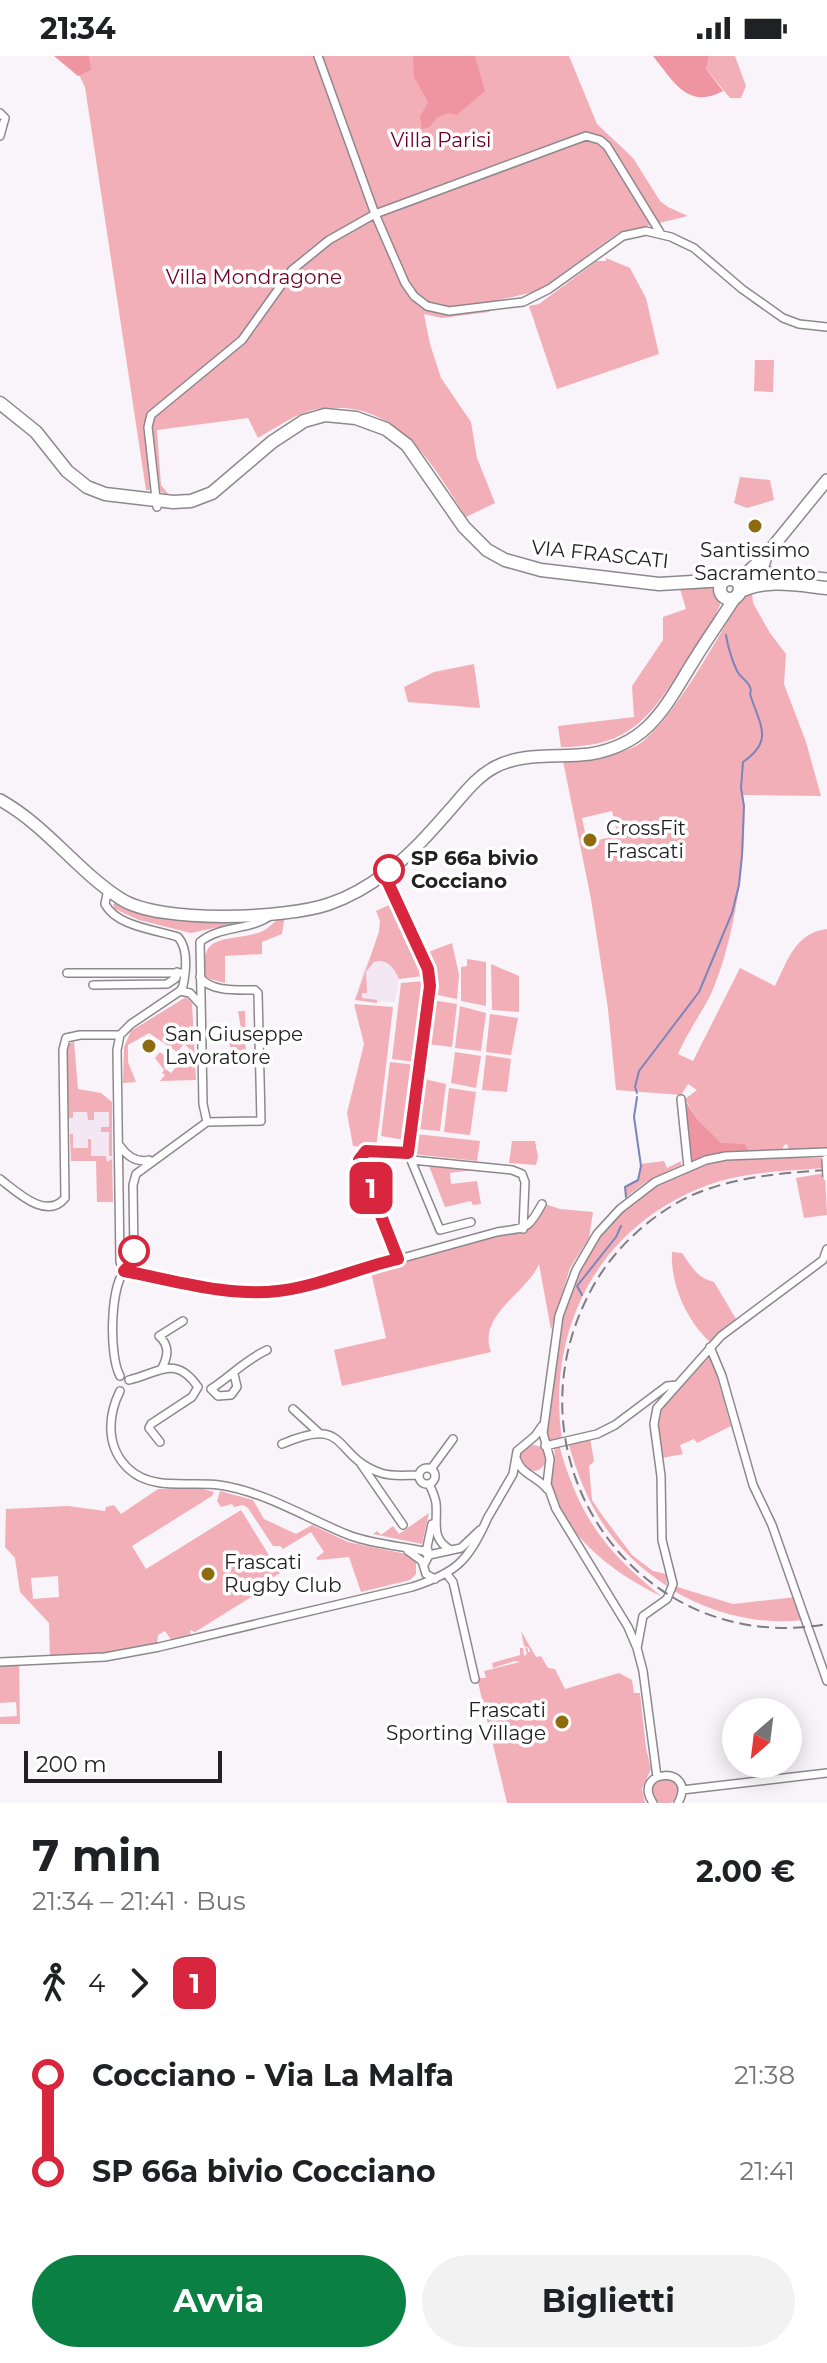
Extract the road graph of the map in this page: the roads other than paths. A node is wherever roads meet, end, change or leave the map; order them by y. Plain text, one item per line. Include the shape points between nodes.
1 (318, 56) edge
2 (0, 113) edge
3 (0, 136) edge
4 (375, 214) junction
5 (661, 234) junction
6 (827, 327) edge
7 (0, 403) edge
8 (827, 480) edge
9 (157, 504) junction
10 (766, 555) joint
11 (827, 577) edge
12 (744, 581) junction
13 (827, 588) edge
14 (0, 800) edge
15 (384, 874) junction
16 (108, 889) junction
17 (273, 913) junction
18 (178, 937) junction
19 (202, 939) junction
20 (181, 972) junction
21 (67, 973) dead end
22 (200, 976) junction
23 (93, 985) dead end
24 (182, 989) junction
25 (200, 1005) junction
26 (120, 1035) junction
27 (681, 1099) dead end
28 (207, 1122) junction
29 (119, 1144) junction
30 (826, 1154) edge
31 (154, 1159) junction
32 (413, 1160) junction
33 (688, 1167) junction
34 (827, 1177) edge
35 (0, 1179) edge
36 (542, 1204) dead end
37 (471, 1222) dead end
38 (523, 1229) junction
39 (827, 1249) edge
40 (398, 1259) junction
41 (124, 1271) junction
42 (183, 1321) dead end
43 (710, 1347) junction
44 (267, 1350) dead end
45 (162, 1368) junction
46 (234, 1374) junction
47 (120, 1376) junction
48 (129, 1380) junction
49 (677, 1385) junction
50 (198, 1387) junction
51 (211, 1389) junction
52 (120, 1391) junction
53 (293, 1409) dead end
54 (545, 1420) junction
55 (318, 1432) junction
56 (453, 1439) dead end
57 (160, 1442) dead end
58 (525, 1443) junction
59 (282, 1444) dead end
60 (545, 1446) junction
61 (516, 1456) junction
62 (359, 1461) junction
63 (548, 1466) junction
64 (431, 1469) junction
65 (530, 1474) junction
66 (419, 1475) junction
67 (429, 1484) junction
68 (507, 1487) junction
69 (550, 1494) junction
70 (435, 1514) junction
71 (488, 1517) junction
72 (403, 1525) dead end
73 (399, 1547) junction
74 (454, 1551) junction
75 (432, 1555) junction
76 (424, 1567) junction
77 (447, 1572) junction
78 (435, 1579) junction
79 (402, 1589) junction
80 (637, 1648) junction
81 (0, 1662) edge
82 (475, 1679) dead end
83 (827, 1681) edge
84 (822, 1774) edge
85 (657, 1777) junction
86 (682, 1790) junction
87 (653, 1803) edge
88 (678, 1803) edge

1 - 4 street
2 - 3 street via 5,118
4 - 5 street via 586,136 607,146
4 - 5 street via 410,292 424,305 443,311 527,300 627,234
4 - 9 street via 299,262 242,340 153,412 148,424
5 - 6 street via 694,248 783,318
7 - 9 main road, VIA FRASCATI via 85,486
8 - 10 street
9 - 12 main road, VIA FRASCATI via 206,496 298,424 341,415 378,425 404,443 464,527 505,560 541,570 659,584
10 - 12 main road
11 - 12 street
12 - 13 main road, VIA FRASCATI
12 - 15 street via 669,702 645,730 599,752 495,767
14 - 16 street via 35,822
15 - 17 street via 330,904
15 - 32 street via 428,969 410,1140
16 - 17 street via 136,907 162,914
16 - 18 street via 104,900 111,913
17 - 19 street via 263,921
18 - 19 street
18 - 20 street via 185,948
19 - 22 street
20 - 21 street
20 - 23 street via 167,984
20 - 24 street
22 - 25 street
22 - 28 street via 204,983 226,989 255,990 258,998 261,1121
24 - 25 street
24 - 26 street
25 - 28 street
26 - 29 street
26 - 35 street via 66,1038 65,1198 58,1205 35,1204
27 - 33 street
28 - 31 street
29 - 31 street via 129,1157
29 - 41 street
30 - 33 street via 726,1156
30 - 34 street, bridge
31 - 41 street via 136,1174 133,1185 134,1256
32 - 37 street via 440,1230
32 - 38 street via 518,1171 525,1179
32 - 40 street via 376,1151 365,1152 359,1160
33 - 54 street via 638,1193 587,1250 559,1316
36 - 38 street
38 - 40 street
39 - 43 street via 823,1260
40 - 41 street via 294,1288 255,1292
41 - 47 street via 117,1289 113,1341
42 - 45 street via 159,1336 167,1348
43 - 49 street
43 - 83 street via 753,1485
44 - 46 street
45 - 48 street
45 - 50 street via 185,1372
46 - 51 street
46 - 51 street via 237,1387 231,1395 222,1397
47 - 48 street
47 - 52 street via 114,1382
48 - 52 street via 127,1389
49 - 60 street via 667,1386 597,1434
49 - 80 street via 657,1408 654,1424 662,1540 673,1584 667,1599 643,1616
50 - 51 street
50 - 57 street via 192,1397 151,1424
52 - 73 street via 111,1421 112,1442 130,1470 142,1477 222,1485 292,1507 353,1536
53 - 55 street
54 - 58 street
54 - 60 street
55 - 59 street
55 - 62 street
56 - 64 street
58 - 60 street
58 - 61 street
60 - 63 street
61 - 65 street via 519,1467
61 - 68 street
62 - 66 street via 381,1473
62 - 72 street
63 - 65 street
63 - 69 street
64 - 66 street
64 - 67 street via 435,1477
65 - 68 street
65 - 69 street
66 - 67 street
67 - 70 street
68 - 71 street
69 - 80 street
70 - 74 street via 439,1540
70 - 75 street via 427,1547
71 - 74 street via 473,1539
71 - 77 street via 474,1549
73 - 75 street
73 - 76 street
74 - 75 street
75 - 76 street
75 - 77 street via 447,1560
76 - 78 street
76 - 79 street via 415,1582
77 - 78 street
77 - 82 street
78 - 79 street
79 - 81 street via 105,1657
80 - 85 street
84 - 86 street
85 - 86 street via 675,1778
85 - 87 street via 648,1788
86 - 88 street

